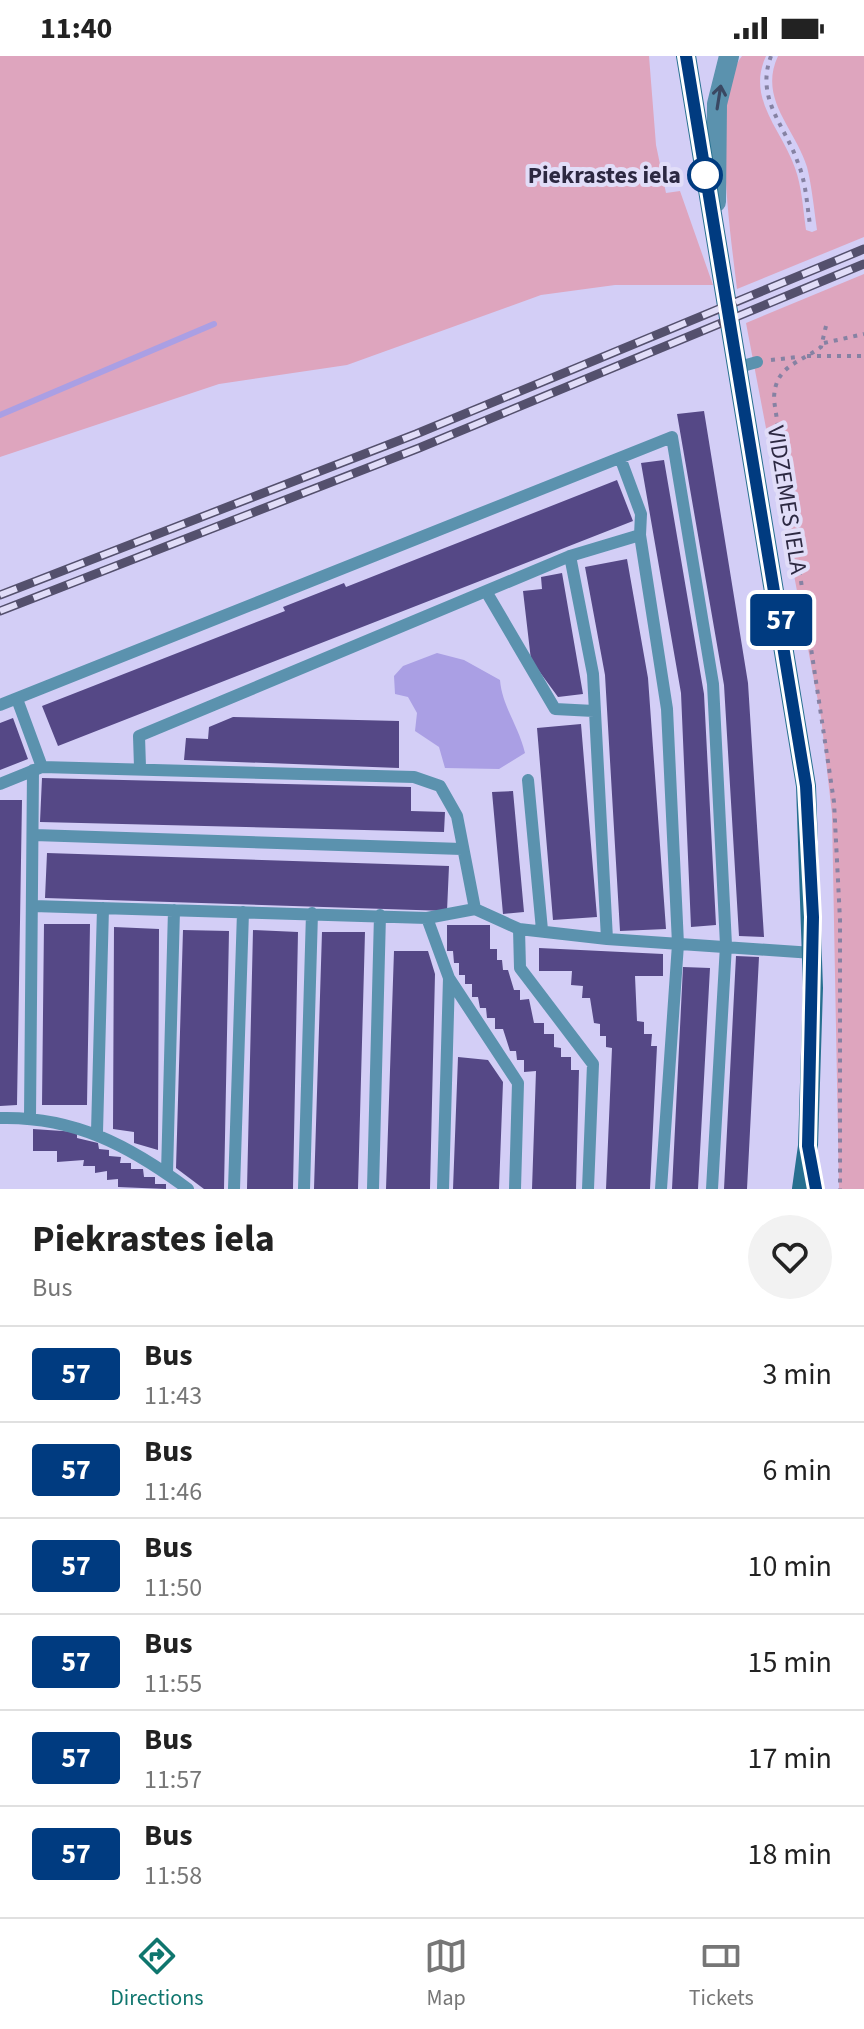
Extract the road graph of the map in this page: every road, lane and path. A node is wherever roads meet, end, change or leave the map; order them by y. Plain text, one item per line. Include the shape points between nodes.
1 (686, 56) edge
2 (729, 56) edge
3 (771, 56) edge
4 (810, 225) dead end
5 (715, 230) junction
6 (864, 334) edge
7 (824, 343) dead end
8 (864, 356) edge
9 (748, 364) junction
10 (621, 460) junction
11 (640, 535) junction
12 (570, 556) junction
13 (487, 593) junction
14 (17, 699) junction
15 (0, 705) edge
16 (594, 711) junction
17 (140, 767) junction
18 (37, 768) junction
19 (528, 780) dead end
20 (0, 784) edge
21 (34, 835) junction
22 (462, 849) junction
23 (33, 906) junction
24 (103, 908) junction
25 (475, 909) junction
26 (174, 910) junction
27 (243, 912) junction
28 (312, 913) junction
29 (380, 915) junction
30 (427, 918) junction
31 (519, 929) junction
32 (542, 930) junction
33 (607, 939) junction
34 (678, 944) junction
35 (726, 945) junction
36 (813, 953) junction
37 (449, 978) junction
38 (30, 1117) junction
39 (0, 1118) edge
40 (97, 1132) junction
41 (808, 1146) junction
42 (167, 1173) junction
43 (188, 1189) edge
44 (234, 1189) edge
45 (304, 1189) edge
46 (373, 1189) edge
47 (443, 1189) edge
48 (515, 1189) edge
49 (588, 1189) edge
50 (661, 1189) edge
51 (712, 1189) edge
52 (802, 1189) edge
53 (816, 1189) edge

1 - 5 street, VIDZEMES IELA
5 -> 2 street via 716,113
3 - 4 path via 766,91 800,166
5 - 9 street, VIDZEMES IELA
6 - 7 path
8 - 9 path via 818,355
9 - 36 street, VIDZEMES IELA via 800,739
10 - 11 lane via 641,514
10 - 14 lane
10 - 35 lane via 672,437 713,684
11 - 12 lane
11 - 34 lane via 667,709
12 - 13 lane
12 - 16 lane via 593,674
13 - 16 lane via 555,709
13 - 17 lane via 139,736
14 - 15 lane
14 - 18 lane
16 - 33 lane
17 - 18 lane
17 - 22 lane via 414,777 440,786 457,816
18 - 20 lane
18 - 21 lane
19 - 32 lane
21 - 22 lane
21 - 23 lane
22 - 25 lane
23 - 24 lane
23 - 38 lane
24 - 26 lane
24 - 40 lane
25 - 30 lane
25 - 31 lane
26 - 27 lane
26 - 42 lane
27 - 28 lane
27 - 44 lane
28 - 29 lane
28 - 45 lane
29 - 30 lane
29 - 46 lane
30 - 37 lane
31 - 32 lane
31 - 49 lane via 520,968 593,1064
32 - 33 lane
33 - 34 lane
34 - 35 lane
34 - 50 lane
35 - 36 lane
35 - 51 lane
36 - 41 street, VIDZEMES IELA
37 - 47 lane
37 - 48 lane via 518,1083
38 - 39 lane
38 - 40 lane
40 - 42 lane
41 - 52 street, VIDZEMES IELA
41 - 53 street, VIDZEMES IELA
42 - 43 lane

